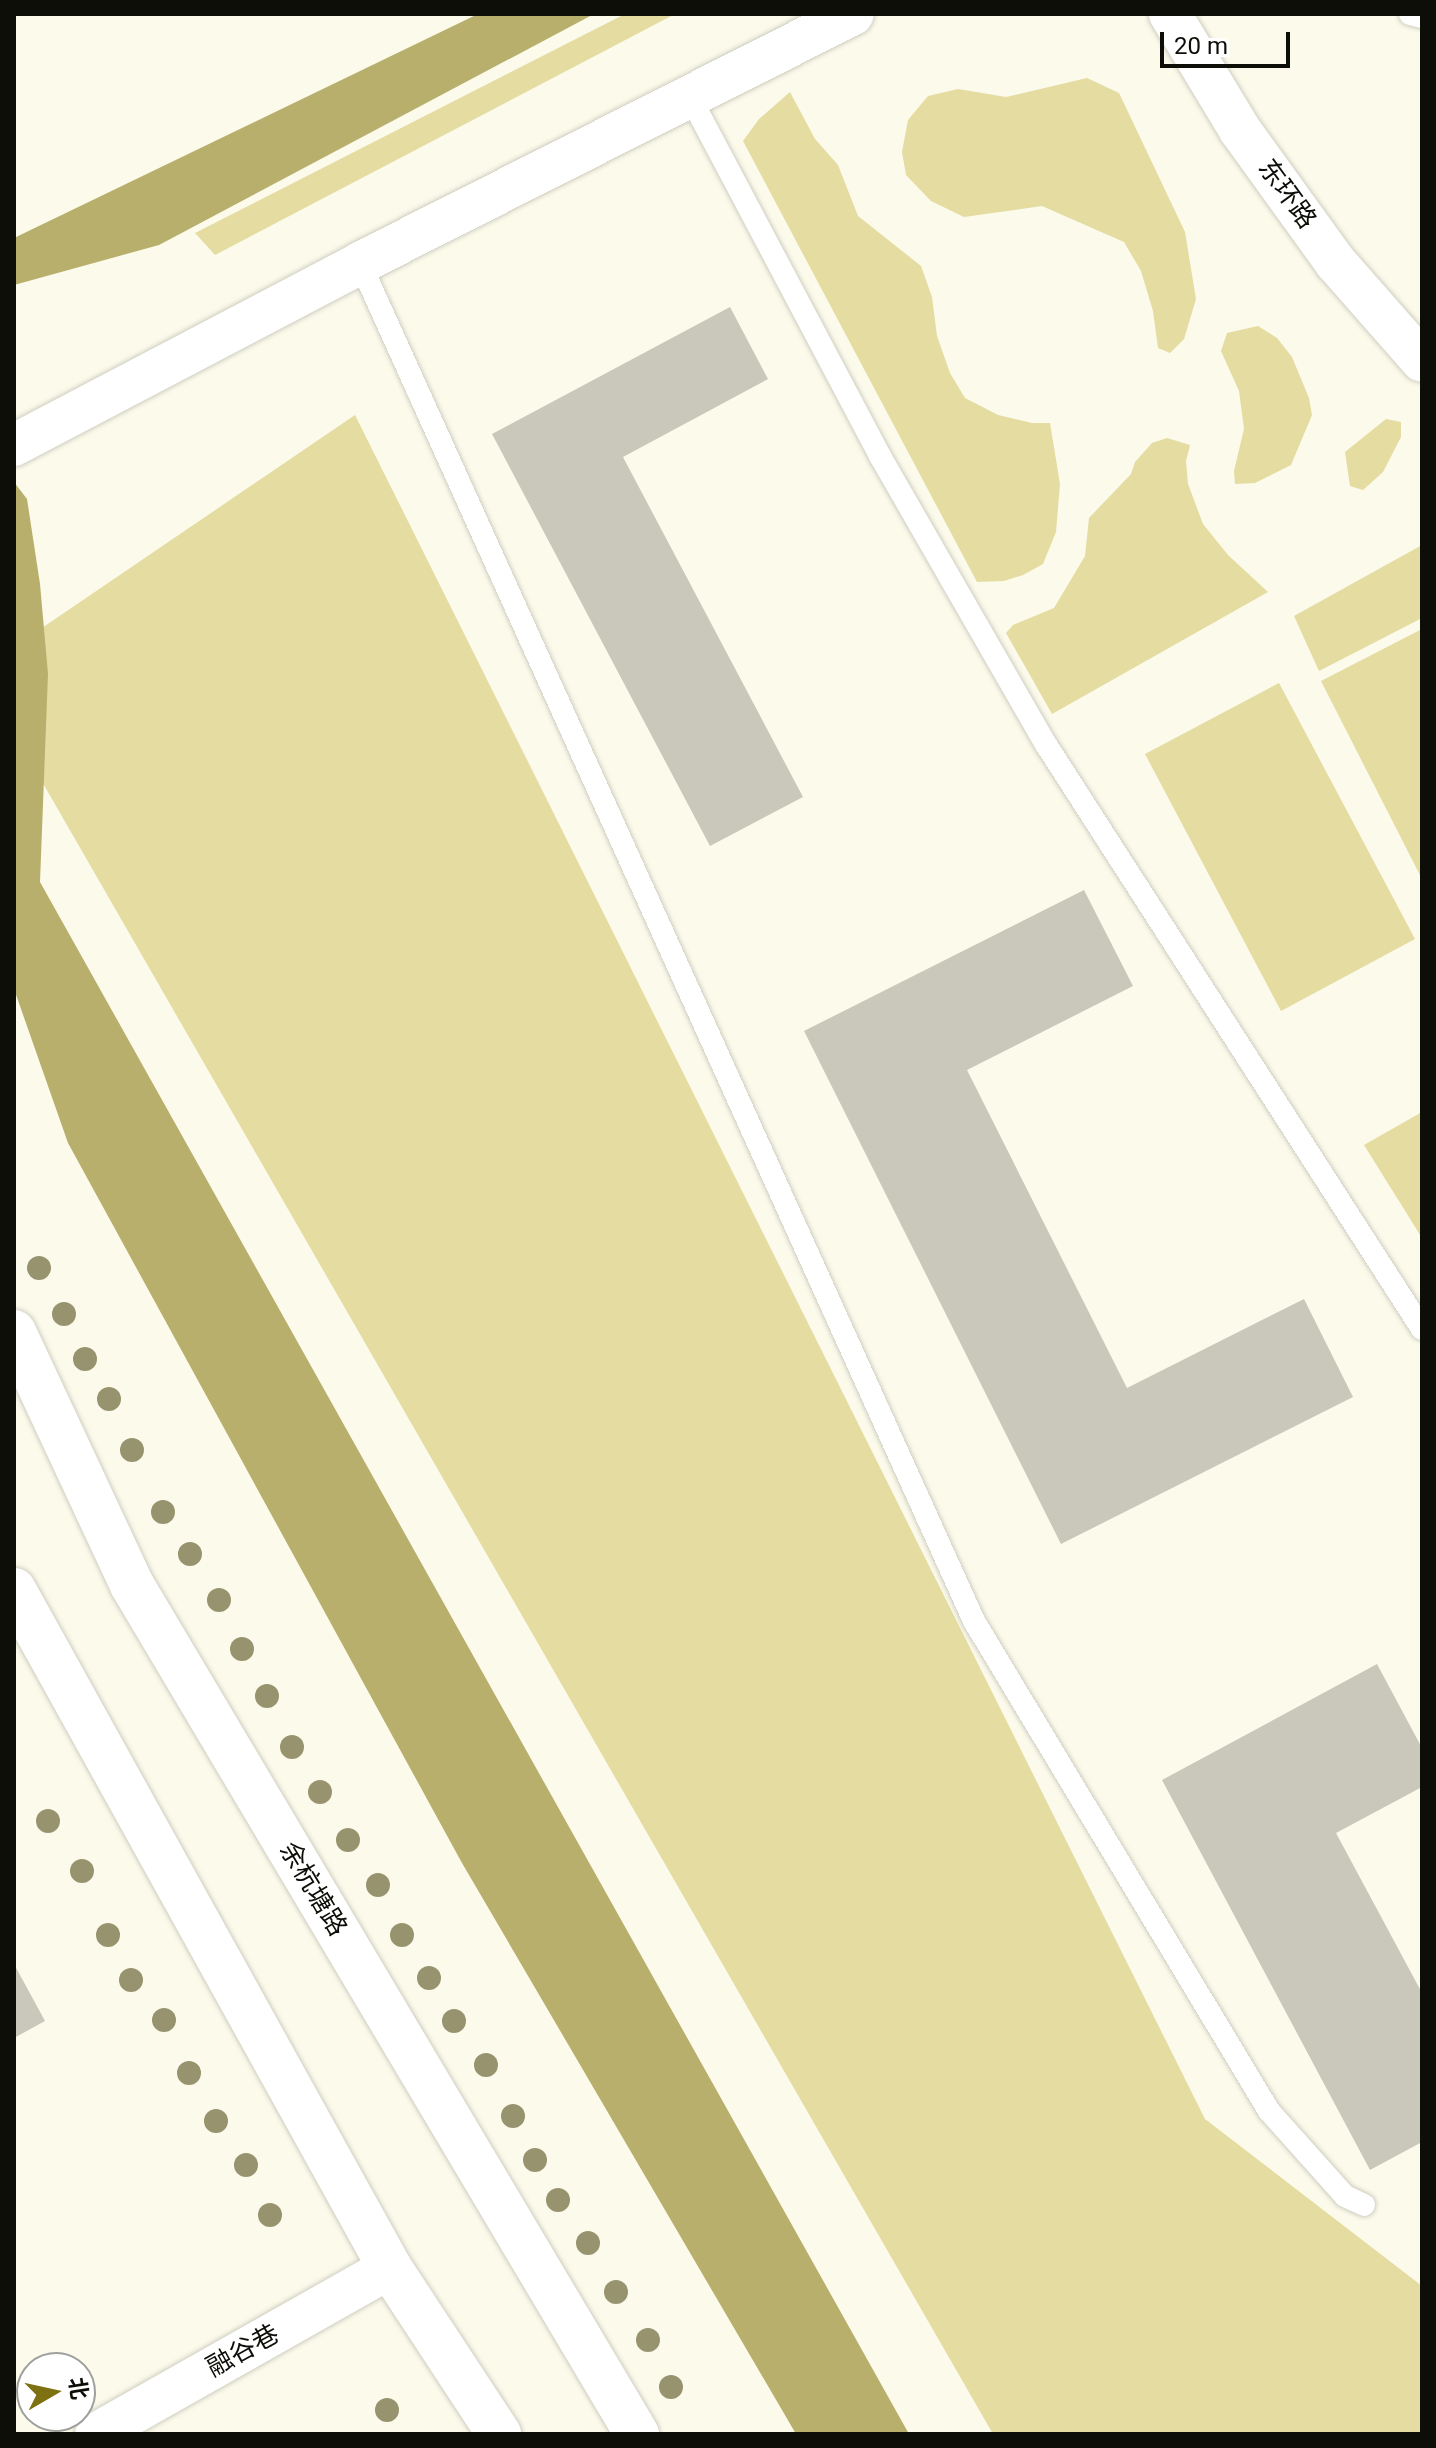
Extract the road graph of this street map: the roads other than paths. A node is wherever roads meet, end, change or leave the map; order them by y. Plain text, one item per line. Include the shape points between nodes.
1 (853, 14) edge
2 (1170, 14) edge
3 (1410, 14) edge
4 (1422, 17) edge
5 (689, 95) junction
6 (360, 263) junction
7 (1422, 361) edge
8 (14, 445) edge
9 (1422, 1329) edge
10 (14, 1332) edge
11 (14, 1590) edge
12 (1364, 2205) dead end
13 (390, 2268) junction
14 (96, 2434) edge
15 (499, 2434) edge
16 (637, 2434) edge

1 - 5 street
2 - 7 street, 东环路 via 1240,130 1336,263
3 - 4 lane
5 - 6 street
5 - 9 lane via 880,456 1047,746
6 - 8 street
6 - 12 lane via 974,1621 1269,2111 1345,2196
10 - 16 main road, 余杭塘路 via 132,1585
11 - 13 main road
13 - 14 street, 融谷巷
13 - 15 main road

